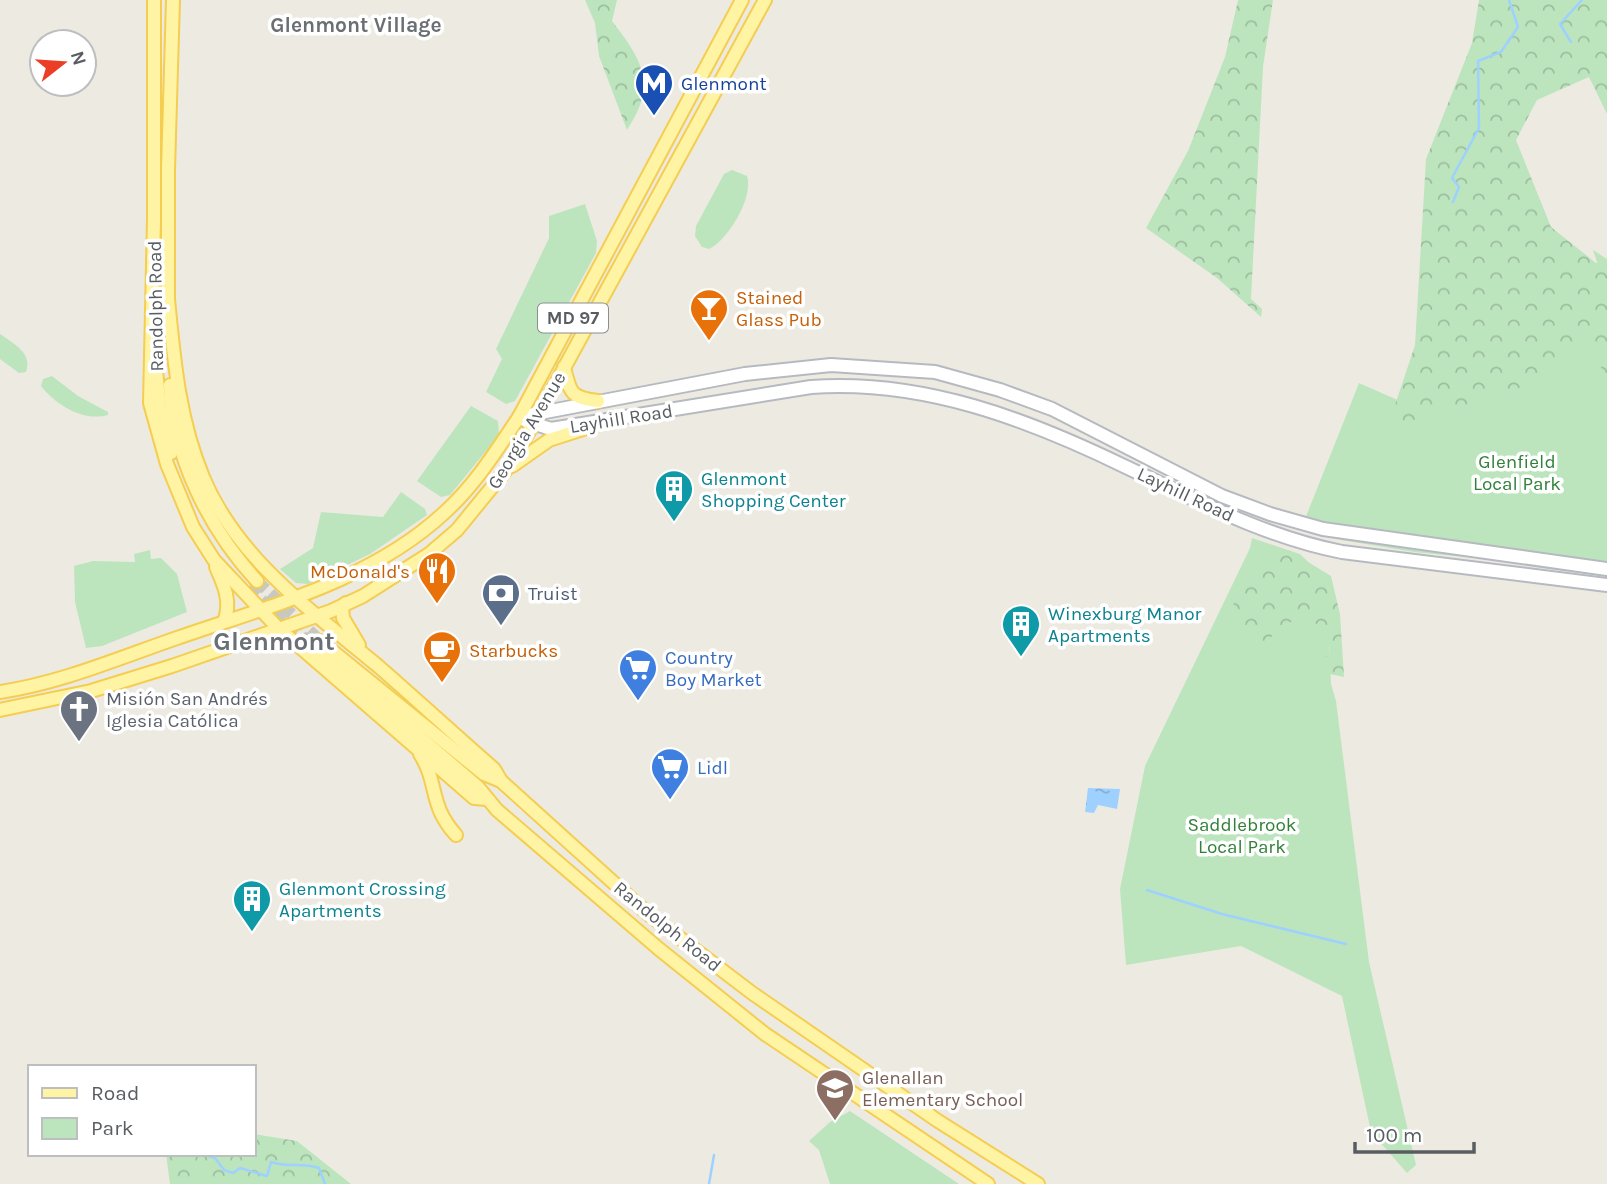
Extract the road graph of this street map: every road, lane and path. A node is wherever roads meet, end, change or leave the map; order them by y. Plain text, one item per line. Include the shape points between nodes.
1 (154, 0) edge
2 (173, 0) edge
3 (742, 0) edge
4 (765, 0) edge
5 (154, 218) junction
6 (168, 299) junction
7 (564, 368) junction
8 (598, 401) junction
9 (541, 412) junction
10 (519, 417) junction
11 (602, 423) junction
12 (533, 425) junction
13 (506, 470) junction
14 (212, 557) junction
15 (1607, 569) edge
16 (1607, 585) edge
17 (294, 596) junction
18 (346, 603) junction
19 (258, 609) junction
20 (317, 615) junction
21 (223, 622) junction
22 (278, 628) junction
23 (364, 655) junction
24 (45, 683) junction
25 (0, 692) edge
26 (49, 701) junction
27 (0, 710) edge
28 (406, 738) junction
29 (501, 781) junction
30 (487, 799) junction
31 (456, 835) dead end
32 (988, 1184) edge
33 (1038, 1184) edge

1 - 5 main road, Randolph Road
2 - 6 main road, Randolph Road
3 - 10 main road, Georgia Avenue / MD 97
4 - 7 main road, Georgia Avenue / MD 97
5 - 6 main road, Randolph Road via 156,370 164,428 194,512 213,545 252,585 216,528 183,451 171,401
5 - 14 main road via 152,417 181,502
6 - 17 main road via 179,396 203,478 235,534
7 - 8 main road via 578,399
7 - 9 main road, Georgia Avenue / MD 97
8 - 9 main road, Layhill Road
8 - 15 main road, Layhill Road via 745,374 831,365 935,372 1052,409 1222,496 1270,514 1322,528
9 - 10 main road, Layhill Road
9 - 12 main road, Georgia Avenue / MD 97
10 - 12 main road, Layhill Road
10 - 17 main road, Georgia Avenue / MD 97 via 482,471 444,514 388,556 348,577
11 - 12 main road, Layhill Road via 551,429
11 - 13 main road via 549,440
11 - 16 main road, Layhill Road via 811,387 912,391 977,405 1061,437 1188,498 1300,544
12 - 13 main road, Georgia Avenue / MD 97
13 - 18 main road, Georgia Avenue / MD 97 via 445,541 393,579
14 - 19 main road
14 - 21 main road via 227,596
17 - 19 main road, Georgia Avenue / MD 97
17 - 20 main road
18 - 20 main road, Georgia Avenue / MD 97
18 - 23 main road via 343,618
19 - 21 main road, Georgia Avenue / MD 97
19 - 22 main road
20 - 22 main road, Georgia Avenue / MD 97
20 - 23 main road
21 - 24 main road, Georgia Avenue / MD 97
22 - 26 main road, Georgia Avenue / MD 97 via 172,666
22 - 28 main road
23 - 29 main road via 494,769
24 - 25 main road, Georgia Avenue / MD 97
24 - 26 main road
26 - 27 main road, Georgia Avenue / MD 97
28 - 30 main road via 474,798
28 - 31 main road via 426,763 436,807
29 - 30 main road, Randolph Road via 484,774 317,644
29 - 33 main road, Randolph Road via 647,913 765,1003
30 - 32 main road, Randolph Road via 617,914 765,1034

